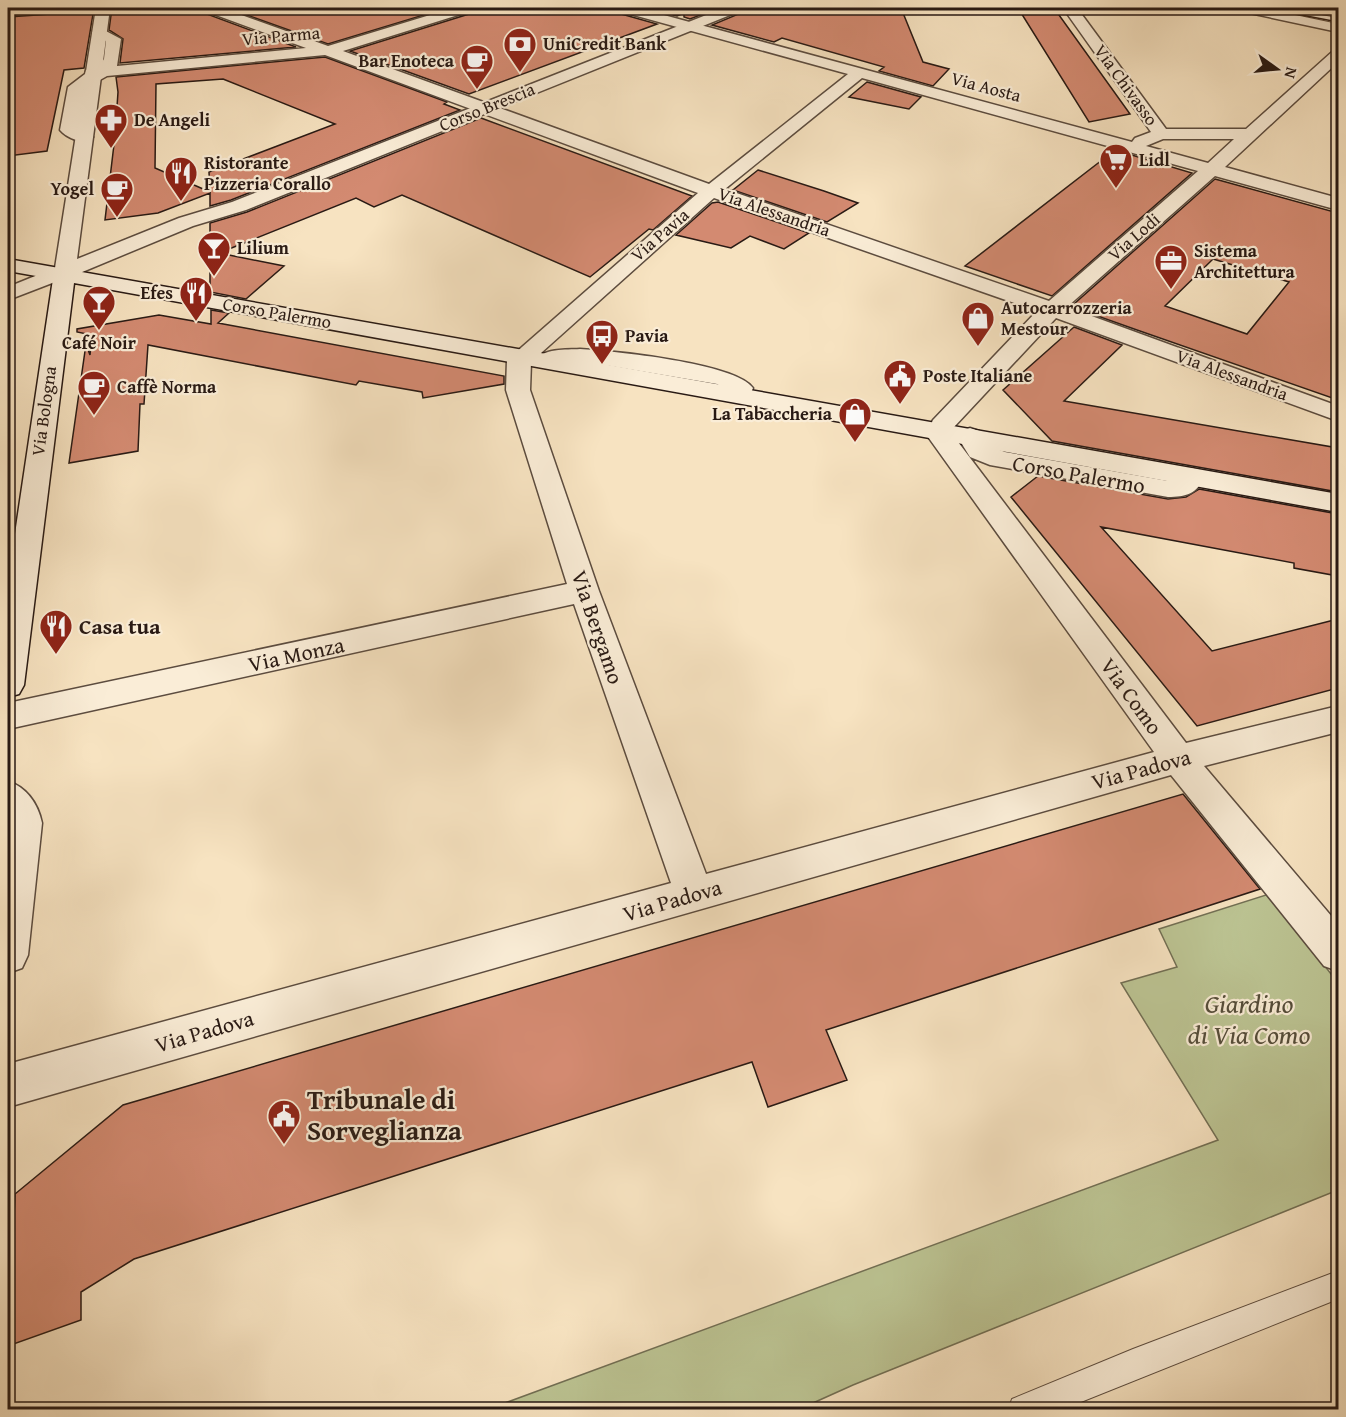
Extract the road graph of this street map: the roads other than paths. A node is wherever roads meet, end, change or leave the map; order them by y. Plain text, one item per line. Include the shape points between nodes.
1 (51, 8) edge
2 (103, 8) edge
3 (210, 8) edge
4 (466, 8) edge
5 (624, 8) edge
6 (735, 8) edge
7 (1070, 8) edge
8 (1245, 8) edge
9 (1272, 8) edge
10 (1301, 8) edge
11 (8, 11) edge
12 (1338, 15) edge
13 (1338, 21) edge
14 (690, 25) junction
15 (1338, 28) edge
16 (332, 50) junction
17 (1338, 54) edge
18 (859, 72) junction
19 (1316, 73) junction
20 (95, 75) junction
21 (1338, 78) edge
22 (486, 107) junction
23 (1161, 134) junction
24 (1249, 134) junction
25 (1130, 146) junction
26 (1212, 169) junction
27 (711, 191) junction
28 (1338, 204) edge
29 (8, 265) edge
30 (65, 276) junction
31 (8, 294) edge
32 (8, 306) edge
33 (1052, 309) junction
34 (533, 359) junction
35 (1338, 414) edge
36 (956, 433) junction
37 (1338, 503) edge
38 (584, 591) junction
39 (8, 685) edge
40 (8, 716) edge
41 (1338, 718) edge
42 (1178, 759) junction
43 (8, 796) edge
44 (694, 894) junction
45 (1338, 953) edge
46 (8, 955) edge
47 (19, 1083) edge
48 (1338, 1285) edge
49 (1023, 1410) edge

1 - 11 street
2 - 20 street, Via Bologna
3 - 16 street, Via Alessandria
4 - 16 street, Via Parma
5 - 14 street, Via Aosta
6 - 14 street, Corso Brescia
7 - 23 street, Via Chivasso
8 - 15 street
9 - 13 lane
10 - 12 street
14 - 18 street, Via Aosta
14 - 22 street, Corso Brescia
16 - 20 street, Via Parma
16 - 22 street, Via Alessandria
17 - 19 street, Via Lodi
18 - 25 street, Via Aosta
18 - 27 street, Via Pavia
19 - 21 street
19 - 24 street, Via Lodi
20 - 30 street, Via Bologna
22 - 27 street, Via Alessandria
22 - 30 street, Corso Brescia via 239,206 197,228
23 - 24 street, Via Chivasso
23 - 25 street, Via Chivasso
24 - 26 street, Via Lodi
25 - 26 street, Via Aosta
26 - 28 street, Via Aosta
26 - 33 street, Via Lodi
27 - 33 street, Via Alessandria
27 - 34 street, Via Pavia
29 - 30 street, Corso Palermo
30 - 31 street, Corso Brescia
30 - 32 street, Corso Brescia
30 - 34 street, Corso Palermo
30 - 39 street, Via Bologna
33 - 35 street, Via Alessandria
33 - 36 street, Via Lodi via 942,426
34 - 36 street, Corso Palermo via 585,355 724,378 741,387 739,395
34 - 38 street, Via Bergamo via 519,360 518,390
36 - 37 street, Corso Palermo via 979,451 1011,461 1168,489 1185,488 1190,476
36 - 42 street, Via Como via 939,434
38 - 40 street, Via Monza
38 - 44 street, Via Bergamo
41 - 42 street, Via Padova
42 - 44 street, Via Padova
42 - 45 street, Via Como
43 - 46 street via 24,823
44 - 47 street, Via Padova
48 - 49 lane

